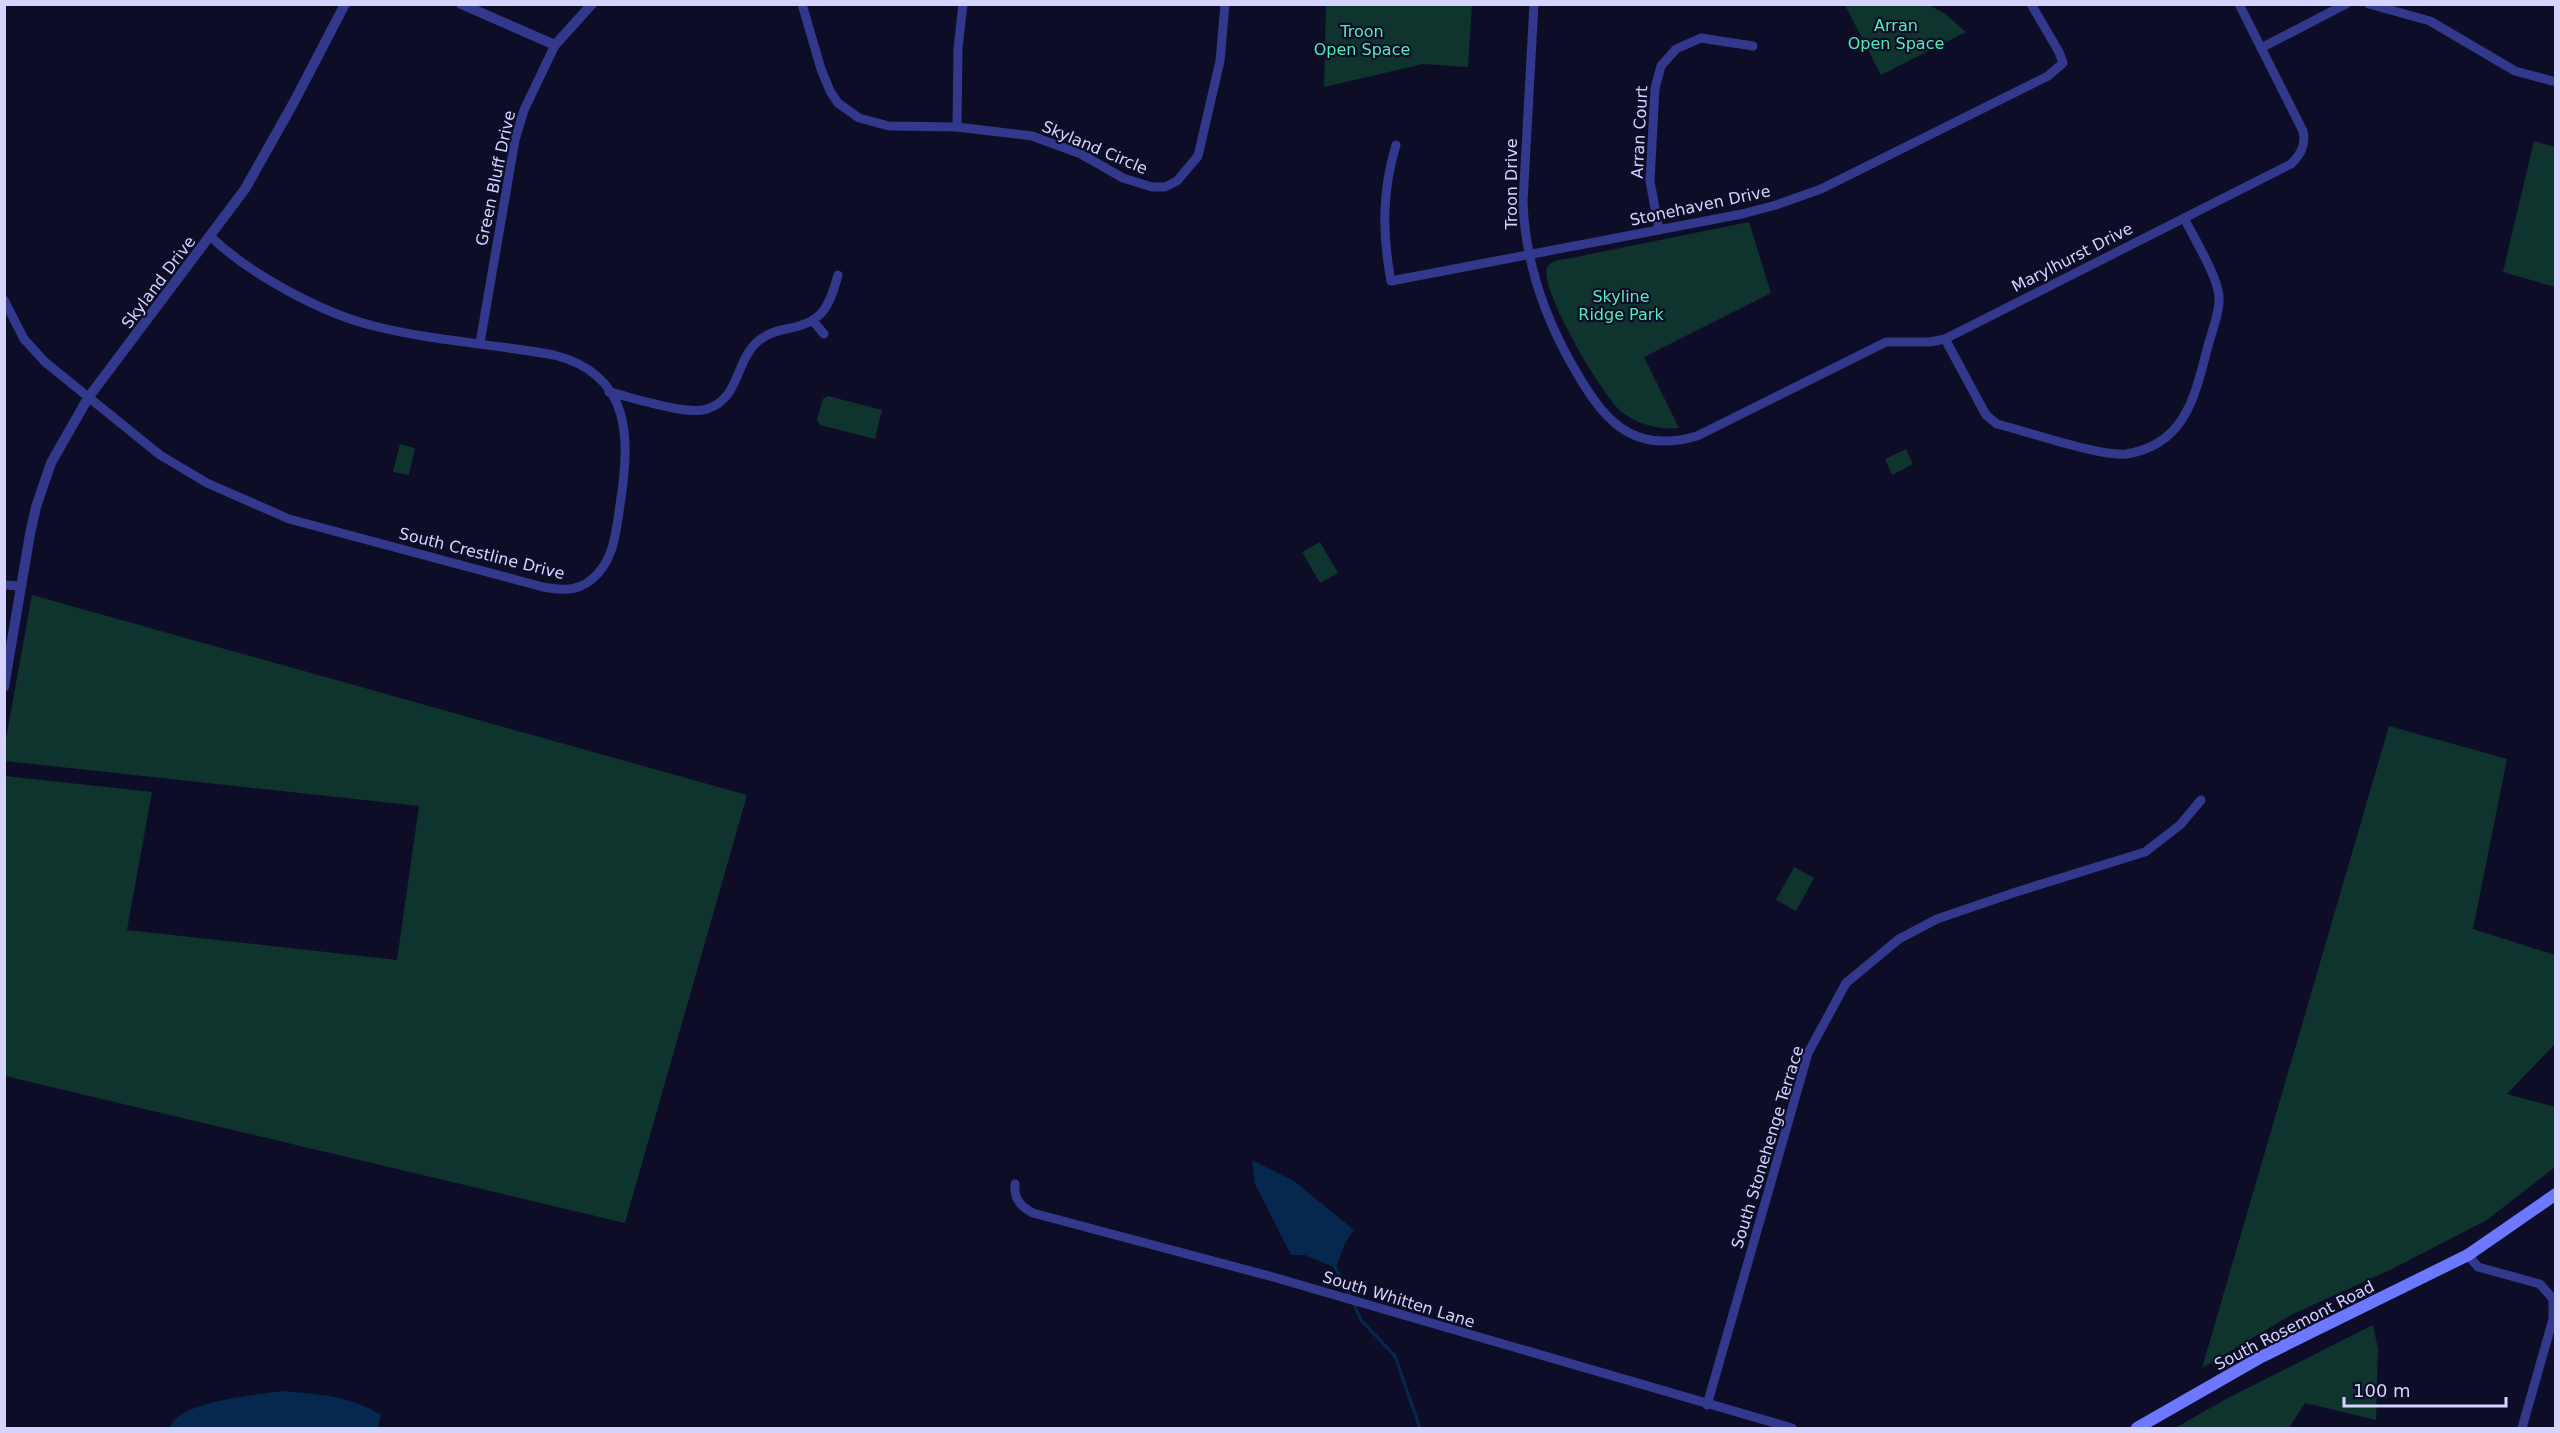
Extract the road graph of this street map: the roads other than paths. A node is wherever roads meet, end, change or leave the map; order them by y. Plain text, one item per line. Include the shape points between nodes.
1 (345, 4) edge
2 (461, 4) edge
3 (592, 4) edge
4 (802, 4) edge
5 (963, 4) edge
6 (1225, 4) edge
7 (1534, 4) edge
8 (2031, 4) edge
9 (2239, 4) edge
10 (2346, 4) edge
11 (2369, 4) edge
12 (2403, 9) edge
13 (555, 45) junction
14 (1754, 46) dead end
15 (2261, 48) junction
16 (2556, 82) edge
17 (957, 127) junction
18 (1396, 145) dead end
19 (2184, 218) junction
20 (1659, 230) junction
21 (211, 237) junction
22 (1529, 256) junction
23 (838, 275) dead end
24 (4, 300) edge
25 (813, 321) junction
26 (824, 333) dead end
27 (1945, 339) junction
28 (480, 343) junction
29 (609, 392) junction
30 (88, 398) junction
31 (1700, 434) joint
32 (4, 585) edge
33 (21, 586) junction
34 (4, 687) edge
35 (2201, 800) dead end
36 (1015, 1184) dead end
37 (2556, 1194) edge
38 (2468, 1256) junction
39 (1707, 1405) junction
40 (1792, 1428) edge
41 (2137, 1428) edge
42 (2522, 1428) edge

1 - 21 street, Skyland Drive via 260,164
2 - 13 street
3 - 13 street, Green Bluff Drive
4 - 17 street, Skyland Circle via 830,91 848,111 889,126
5 - 17 street
6 - 17 street, Skyland Circle via 1220,61 1198,156 1177,181 1165,187 1136,183 1081,154 1032,136
7 - 22 street, Troon Drive via 1523,202
8 - 20 street, Stonehaven Drive via 2063,63 2048,76 1821,189 1776,205
9 - 15 street, Marylhurst Drive
10 - 15 street
11 - 12 street
12 - 16 street via 2515,71
13 - 28 street, Green Bluff Drive via 524,110 515,140
14 - 20 street, Arran Court via 1701,38 1676,49 1661,66 1655,88 1650,181
15 - 19 street, Marylhurst Drive via 2303,131 2303,149 2285,167
18 - 22 street, Stonehaven Drive via 1384,215 1391,281
19 - 27 street, Marylhurst Drive
19 - 27 street via 2217,285 2219,303 2187,415 2170,436 2137,451 2111,454 1997,424 1986,415
20 - 22 street, Stonehaven Drive
21 - 28 street, South Crestline Drive via 247,266 337,314 398,331
21 - 30 street, Skyland Drive
22 - 31 street, Troon Drive via 1546,314 1605,416 1646,439 1673,442
23 - 25 street via 827,306
24 - 30 street, South Crestline Drive via 31,348
25 - 26 street
25 - 29 street via 772,333 756,343 735,386 726,398 707,409 688,410
27 - 31 street, Marylhurst Drive via 1886,342
28 - 29 street, South Crestline Drive via 564,358 590,371
29 - 30 street, South Crestline Drive via 618,405 627,451 616,536 598,574 578,588 558,590 268,512 167,460
30 - 33 street, Skyland Drive via 47,473 36,507
32 - 33 street
33 - 34 street, Skyland Drive
35 - 39 street, South Stonehenge Terrace via 2180,825 2145,852 1937,920 1899,939 1846,983 1808,1053
36 - 39 street, South Whitten Lane via 1017,1199 1033,1213 1273,1277
37 - 38 main road, South Rosemont Road
38 - 41 main road, South Rosemont Road via 2261,1357
38 - 42 street via 2478,1267 2540,1284 2553,1299 2553,1319
39 - 40 street, South Whitten Lane

